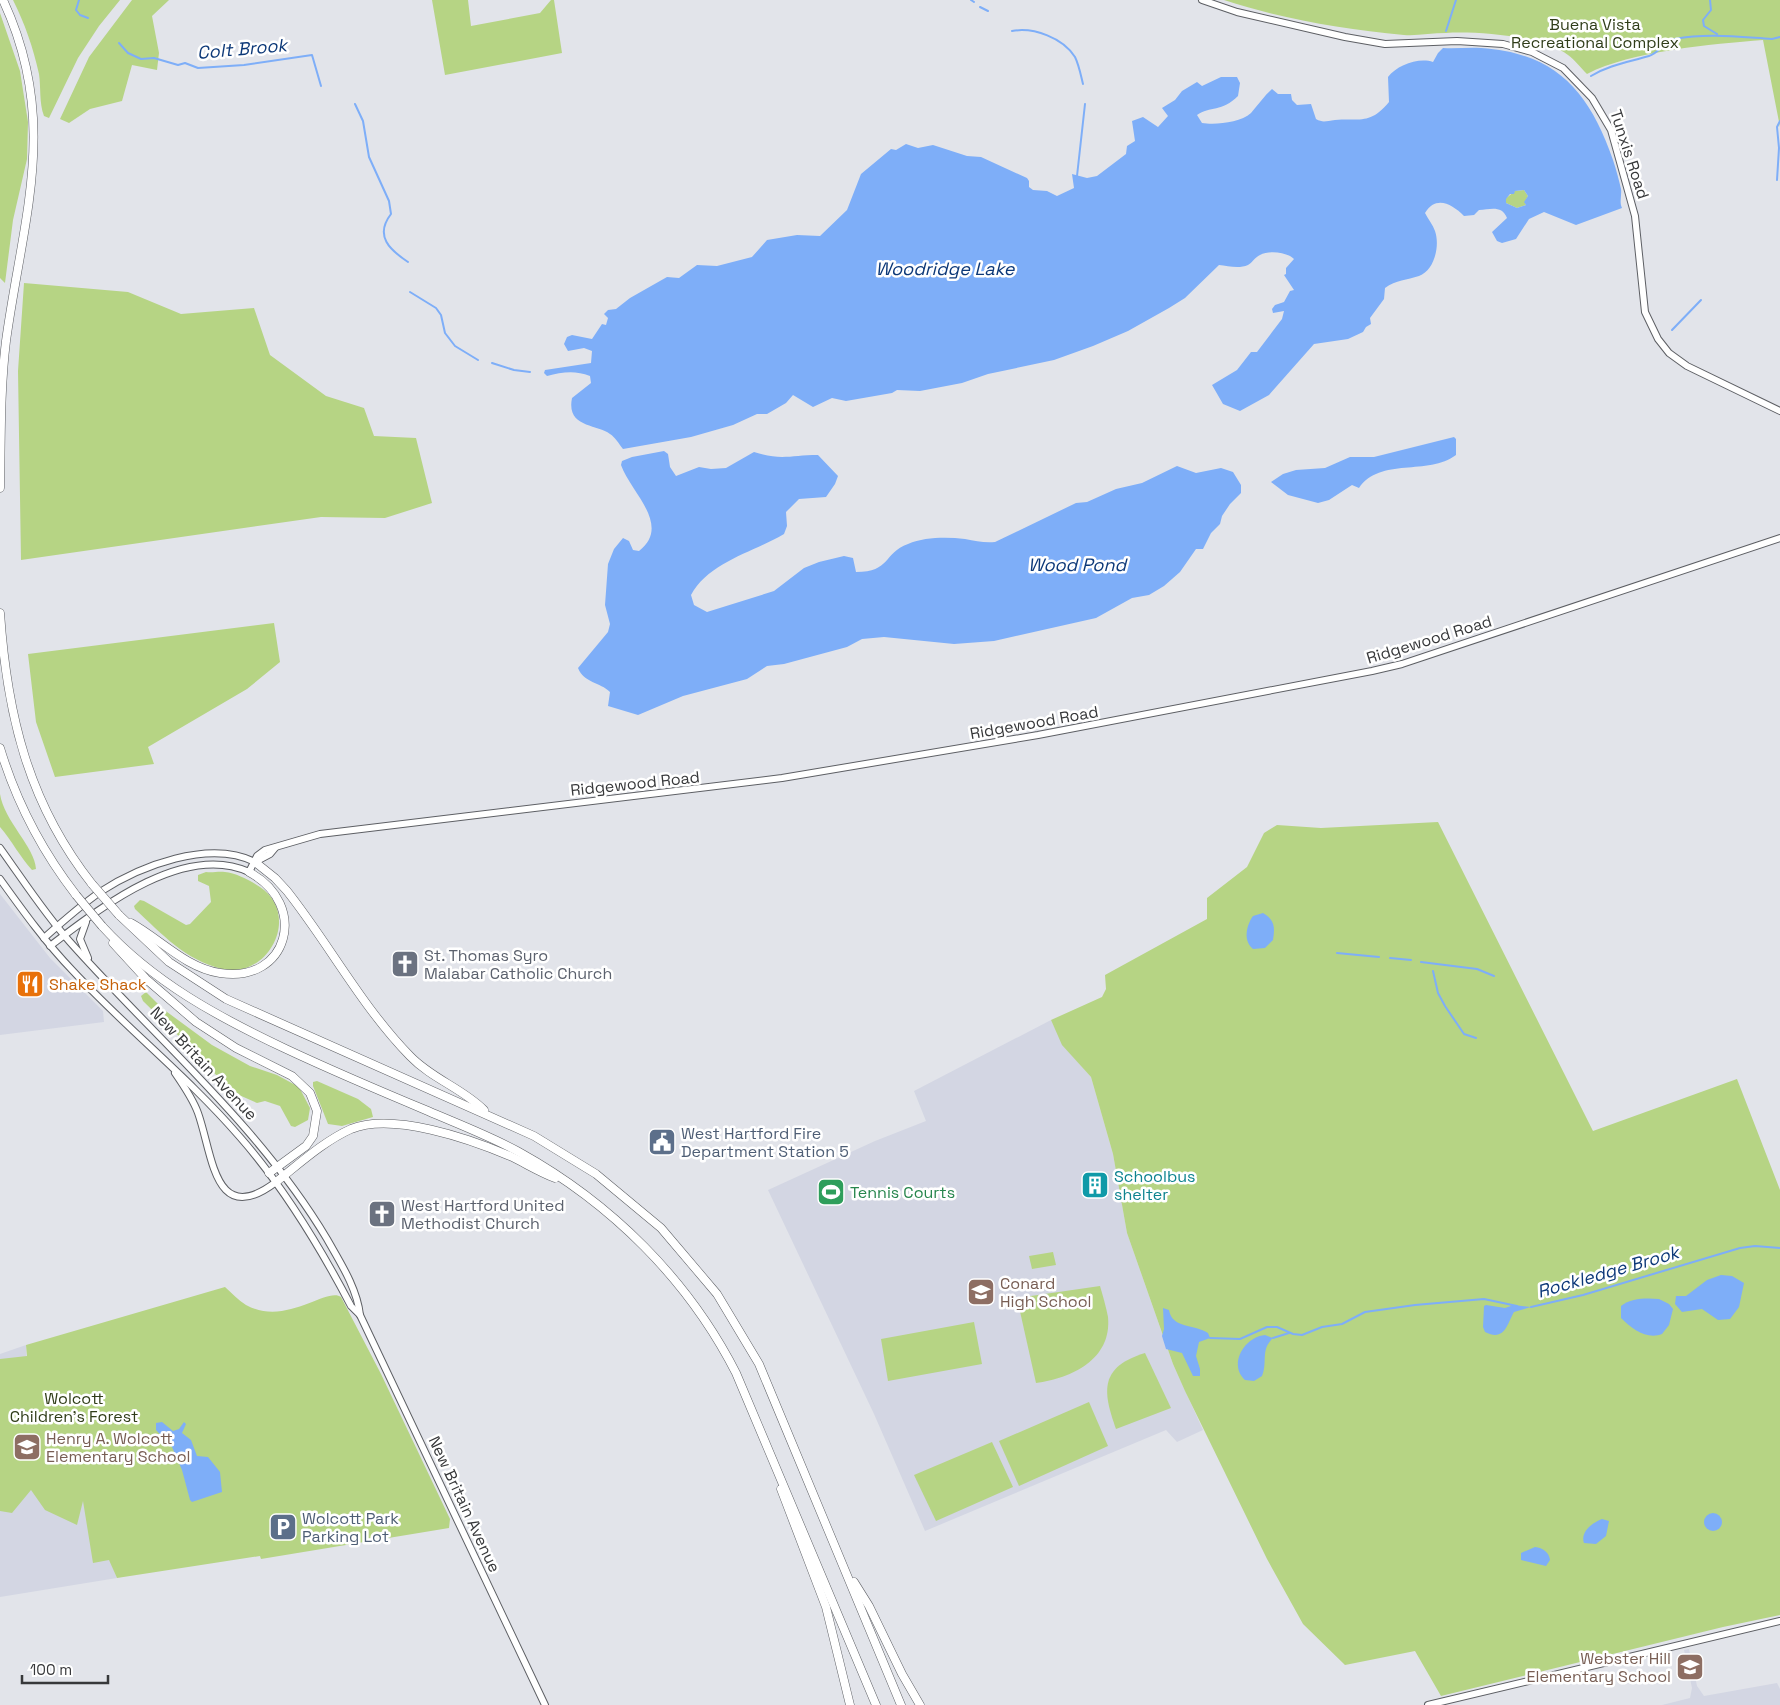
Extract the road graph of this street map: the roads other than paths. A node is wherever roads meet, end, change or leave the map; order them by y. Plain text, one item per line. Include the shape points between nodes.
1 (3, 0) edge
2 (1202, 0) edge
3 (1780, 411) edge
4 (0, 488) edge
5 (1780, 538) edge
6 (0, 613) edge
7 (0, 748) edge
8 (0, 848) edge
9 (255, 862) junction
10 (249, 872) junction
11 (0, 879) edge
12 (90, 917) junction
13 (120, 917) junction
14 (57, 927) junction
15 (105, 929) junction
16 (64, 936) junction
17 (44, 938) junction
18 (50, 946) junction
19 (94, 968) junction
20 (169, 1064) junction
21 (489, 1115) junction
22 (278, 1167) junction
23 (270, 1174) junction
24 (284, 1176) junction
25 (566, 1181) junction
26 (276, 1182) junction
27 (360, 1315) junction
28 (775, 1463) junction
29 (846, 1572) junction
30 (1780, 1621) edge
31 (545, 1705) edge
32 (850, 1705) edge
33 (876, 1705) edge
34 (901, 1705) edge
35 (920, 1705) edge
36 (1428, 1705) edge

1 - 4 highway via 26,64 35,131 32,177 5,349
2 - 3 main road, Tunxis Road via 1237,12 1385,44 1457,41 1503,44 1532,52 1562,68 1592,98 1611,130 1635,216 1645,312 1658,339 1669,353 1687,366
5 - 9 main road, Ridgewood Road via 1412,661 1372,671 1047,734 782,778 349,830 266,849 258,854
6 - 13 highway, bridge via 7,688 24,756 36,788 54,827 92,884
7 - 15 highway, bridge via 32,827 57,870
8 - 14 main road, New Britain Avenue
9 - 10 main road, Ridgewood Road
9 - 14 main road via 220,853 187,856 118,882 91,898
9 - 21 highway via 287,890 404,1050 429,1073 468,1096
10 - 12 main road via 216,864 186,867 141,886
10 - 13 highway via 275,893 286,920 277,952 250,971 228,974 200,967
11 - 17 main road, New Britain Avenue
12 - 16 main road
12 - 19 main road via 81,930 80,939
13 - 21 highway via 178,968 234,1003
14 - 16 main road, New Britain Avenue
14 - 17 main road
15 - 22 highway via 124,957 183,1012 223,1041 292,1076 310,1093 317,1111 314,1134 308,1144
15 - 25 highway via 159,977 223,1019 496,1141
16 - 18 main road
16 - 19 main road, New Britain Avenue
17 - 18 main road, New Britain Avenue
18 - 20 main road, New Britain Avenue
19 - 22 main road, New Britain Avenue via 236,1117
20 - 23 main road, New Britain Avenue via 230,1125
20 - 26 main road via 195,1106 218,1180 224,1189 248,1198
21 - 29 highway via 549,1144 603,1179 655,1222 693,1264 744,1337 767,1382
22 - 23 highway
22 - 24 main road, New Britain Avenue
23 - 26 main road, New Britain Avenue
24 - 25 highway via 346,1132 388,1123 484,1146
24 - 26 highway
24 - 27 main road, New Britain Avenue via 337,1257 358,1302
25 - 28 highway via 597,1204 655,1258 703,1318 736,1373
26 - 27 main road, New Britain Avenue via 311,1233 351,1306
27 - 31 main road, New Britain Avenue
28 - 32 highway via 787,1508 826,1608
28 - 33 highway
29 - 34 highway
29 - 35 highway via 866,1600
30 - 36 main road

